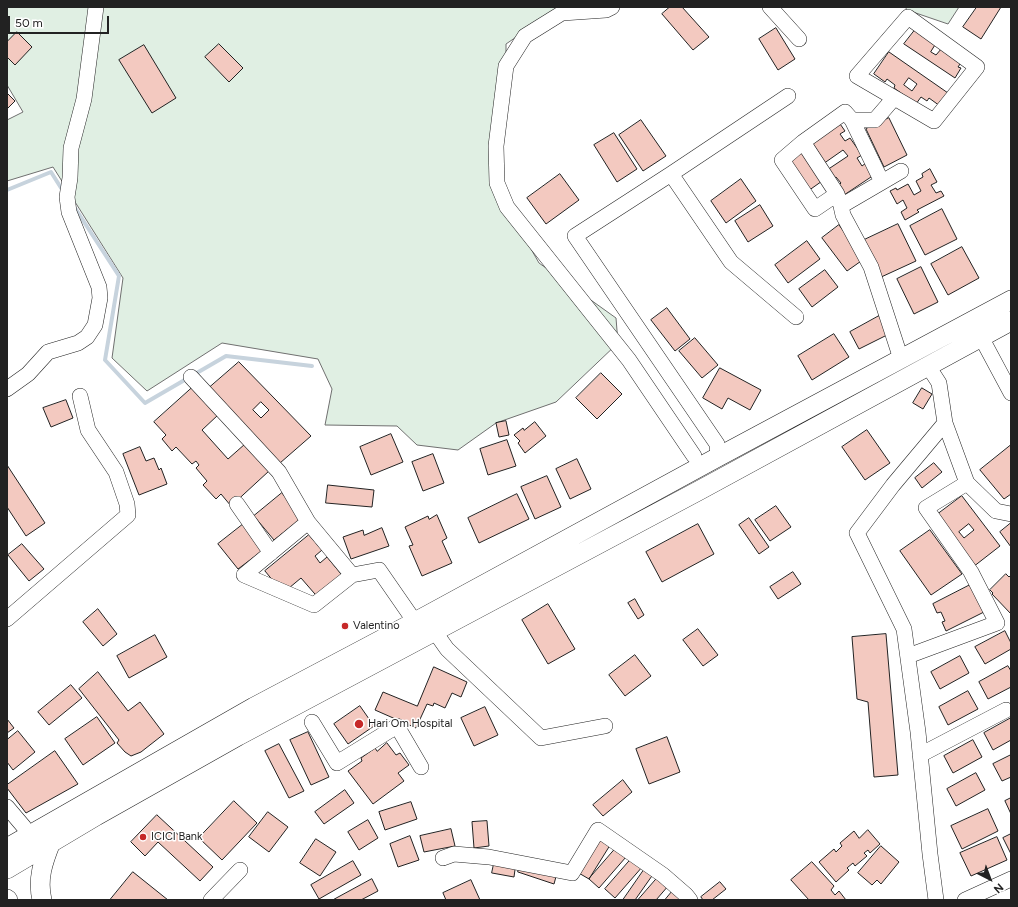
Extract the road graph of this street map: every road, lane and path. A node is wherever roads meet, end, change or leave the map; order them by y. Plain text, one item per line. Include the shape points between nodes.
1 (96, 7) edge
2 (612, 7) edge
3 (770, 7) edge
4 (799, 39) dead end
5 (788, 96) dead end
6 (894, 98) junction
7 (852, 120) junction
8 (803, 142) junction
9 (901, 171) dead end
10 (671, 174) junction
11 (882, 182) junction
12 (839, 200) junction
13 (1011, 300) edge
14 (796, 317) dead end
15 (1011, 321) edge
16 (981, 337) junction
17 (901, 359) junction
18 (928, 366) junction
19 (191, 376) dead end
20 (7, 389) edge
21 (1011, 392) edge
22 (80, 396) dead end
23 (945, 424) junction
24 (718, 456) junction
25 (692, 464) junction
26 (967, 482) junction
27 (700, 490) junction
28 (238, 504) dead end
29 (1011, 514) edge
30 (308, 522) junction
31 (271, 553) junction
32 (352, 575) junction
33 (7, 619) edge
34 (425, 623) junction
35 (908, 656) junction
36 (1006, 710) dead end
37 (312, 722) dead end
38 (604, 726) dead end
39 (920, 755) junction
40 (421, 766) dead end
41 (7, 807) edge
42 (29, 830) junction
43 (7, 842) edge
44 (51, 842) junction
45 (7, 848) edge
46 (442, 858) dead end
47 (7, 869) edge
48 (240, 870) dead end
49 (1011, 879) edge
50 (42, 900) edge
51 (211, 900) edge
52 (690, 900) edge
53 (936, 900) edge
54 (965, 900) edge

1 - 20 street via 84,99 71,148 67,197 69,212 99,287 100,298 95,325 87,337 78,343 48,352 28,374
2 - 25 street via 606,10 562,13 525,36 506,66 496,146 497,183 507,207 629,360
3 - 4 street
5 - 10 street
6 - 6 street via 857,76 908,17 977,66 934,121
6 - 7 street via 875,120
7 - 8 street via 845,112
7 - 11 street
8 - 12 street
8 - 12 street via 782,160 815,209
9 - 11 street
10 - 14 street via 731,262
10 - 24 street via 575,236 717,444
11 - 12 street
12 - 17 street via 843,215 871,267
13 - 17 main road
15 - 16 main road
16 - 18 main road
16 - 21 street
17 - 24 main road
18 - 23 street via 939,383
18 - 27 main road
19 - 30 street via 279,472
22 - 33 street via 88,430 116,472 128,515
23 - 26 street
23 - 35 street via 893,485 857,533 904,629
24 - 25 main road
25 - 27 main road
25 - 34 main road
26 - 29 street via 996,511
26 - 35 street via 926,508 971,572 997,623
27 - 34 main road
28 - 31 street
30 - 31 street
30 - 32 street
31 - 32 street via 244,575 314,605
32 - 34 street via 379,570
34 - 38 street via 447,649 542,738
34 - 42 main road via 240,715
34 - 44 main road via 238,736
35 - 39 street
36 - 39 street
37 - 40 street via 337,763 397,726
39 - 53 street
41 - 42 street
42 - 43 main road
42 - 45 main road
44 - 47 main road
44 - 50 main road via 40,874
46 - 52 street via 454,854 490,857 572,873 598,830 663,875
48 - 51 street
49 - 54 street

